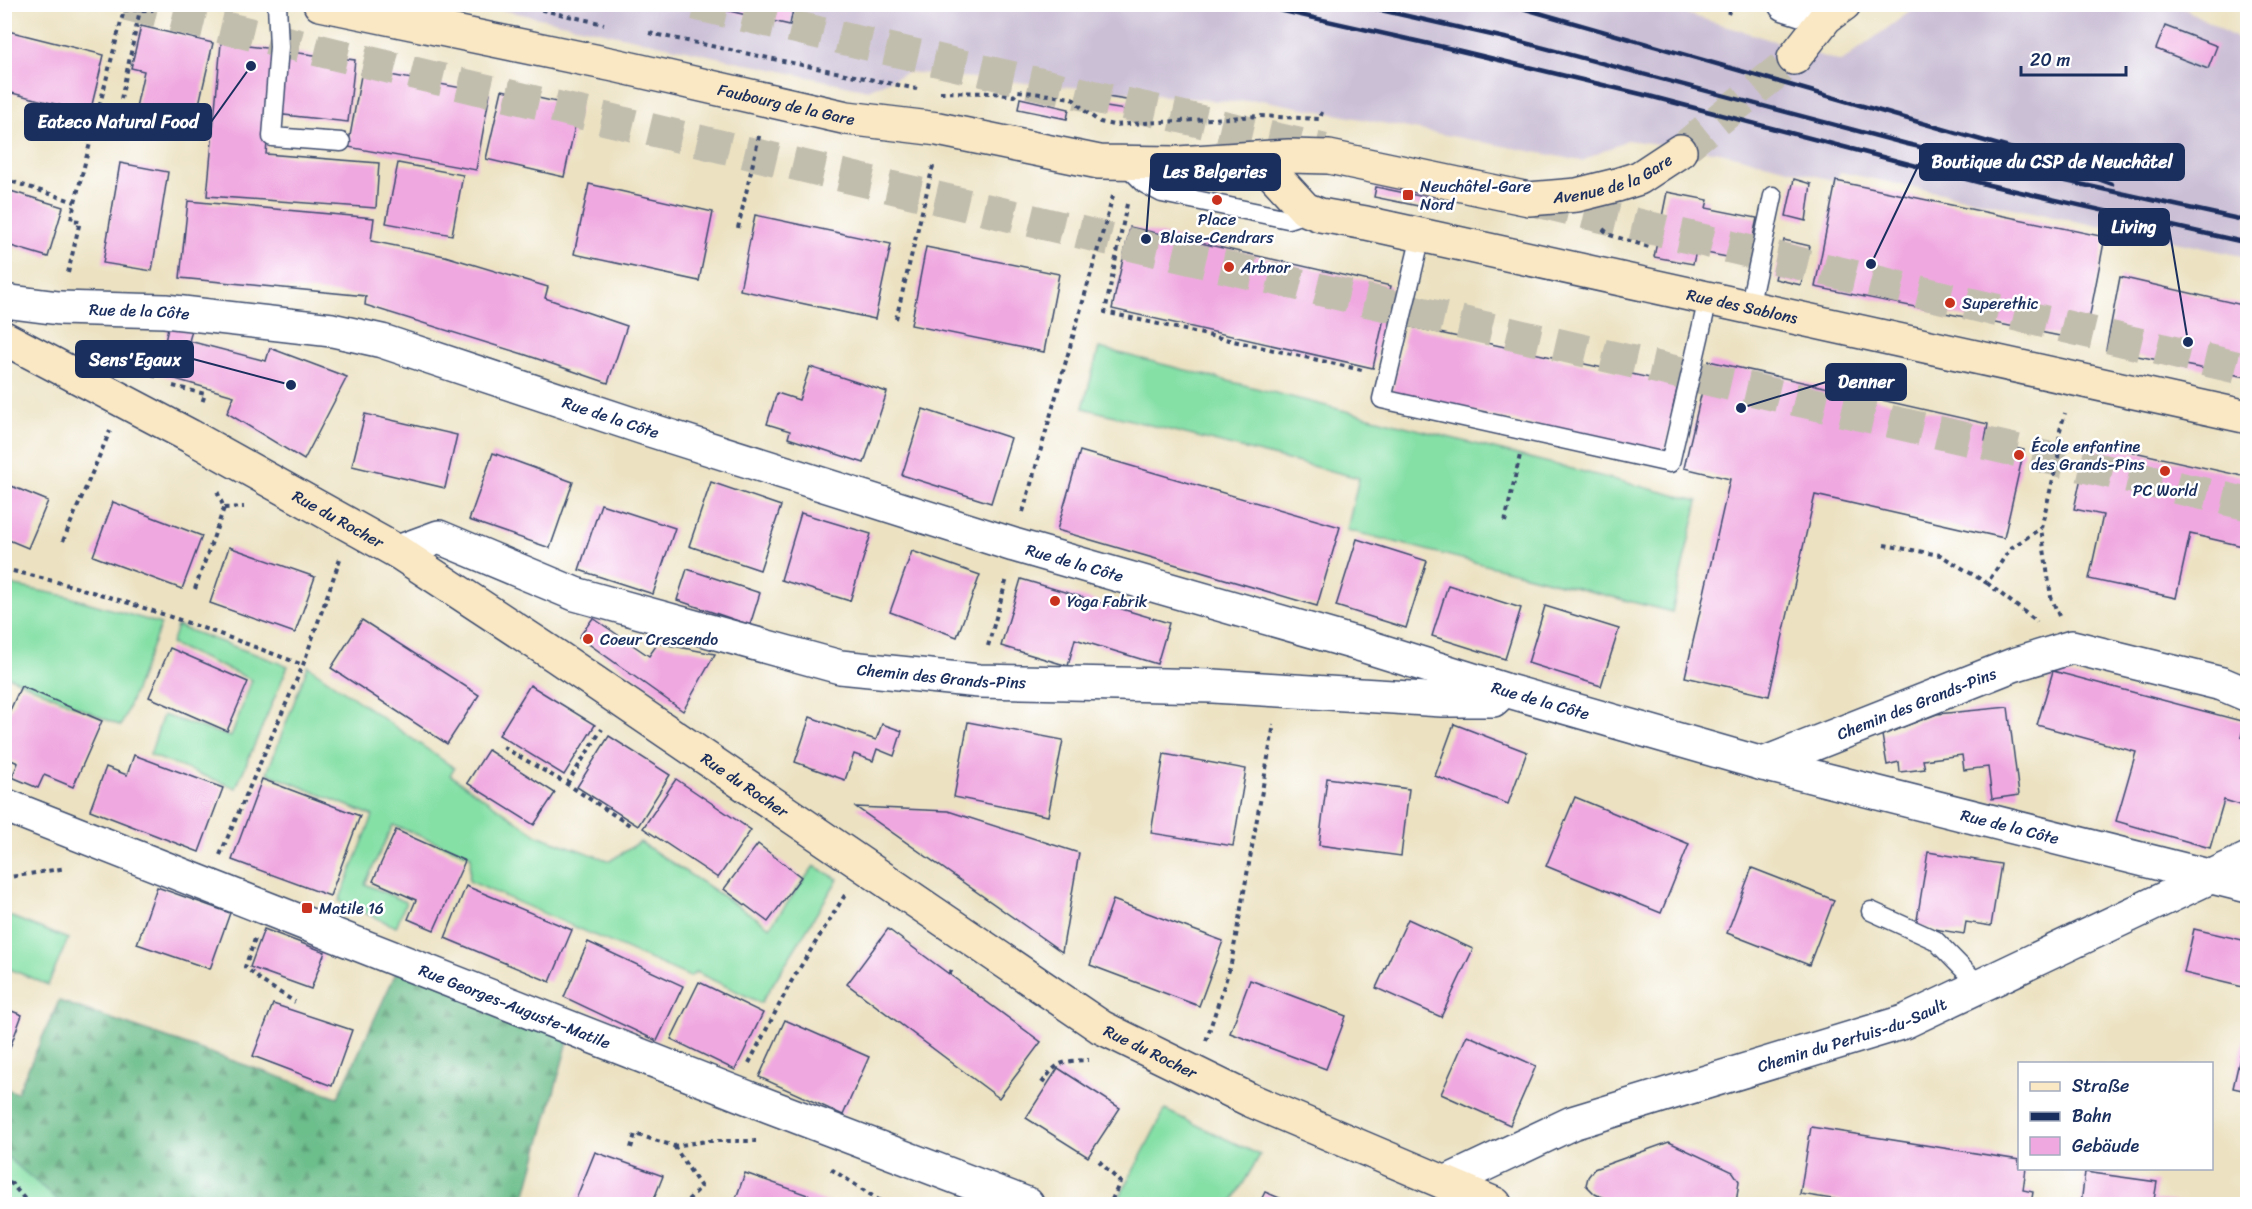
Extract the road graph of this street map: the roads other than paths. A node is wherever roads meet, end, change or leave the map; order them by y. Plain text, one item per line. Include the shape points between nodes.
1 (277, 4) edge
2 (320, 4) edge
3 (1785, 4) edge
4 (1835, 11) edge
5 (1794, 58) tunnel mouth
6 (342, 142) dead end
7 (1680, 151) tunnel mouth
8 (1258, 159) junction
9 (1124, 163) junction
10 (1773, 196) dead end
11 (1305, 209) junction
12 (1421, 236) junction
13 (1708, 299) junction
14 (4, 301) edge
15 (1749, 308) junction
16 (4, 339) edge
17 (2247, 417) edge
18 (398, 552) junction
19 (1505, 690) junction
20 (2247, 695) edge
21 (1763, 764) junction
22 (4, 805) edge
23 (2247, 859) edge
24 (2209, 877) junction
25 (2247, 886) edge
26 (1871, 911) dead end
27 (1979, 985) junction
28 (1445, 1183) junction
29 (1027, 1204) edge
30 (1495, 1204) edge

1 - 6 lane via 279,47 272,136
2 - 9 main road, Faubourg de la Gare via 847,118 938,129 1083,160
3 - 4 street
4 - 5 main road
7 - 8 main road, Avenue de la Gare via 1639,178 1617,186 1530,199 1348,159
8 - 9 main road, Faubourg de la Gare
8 - 11 main road, Rue des Sablons
9 - 11 lane via 1162,194 1288,219
10 - 15 lane
11 - 12 main road, Rue des Sablons
12 - 13 main road, Rue des Sablons
12 - 13 lane via 1382,399 1670,463
13 - 15 main road, Rue des Sablons
14 - 19 street, Rue de la Côte via 59,308 165,311 332,330 382,341 1014,544
15 - 17 main road, Rue des Sablons
16 - 18 main road, Rue du Rocher via 190,436
18 - 19 street, Chemin des Grands-Pins via 439,537 575,594 840,668 979,681 1213,686 1442,700 1493,700
18 - 28 main road, Rue du Rocher via 1101,1027 1250,1100
19 - 21 street, Rue de la Côte
20 - 21 street, Chemin des Grands-Pins via 2222,684 2072,647 2013,665
21 - 24 street, Rue de la Côte
22 - 29 street, Rue Georges-Auguste-Matile
23 - 24 street, Chemin du Pertuis-du-Sault
24 - 25 street, Rue de la Côte
24 - 27 street, Chemin du Pertuis-du-Sault
26 - 27 lane via 1935,939
27 - 28 street, Chemin du Pertuis-du-Sault via 1904,1022 1572,1123
28 - 30 main road, Rue du Rocher

